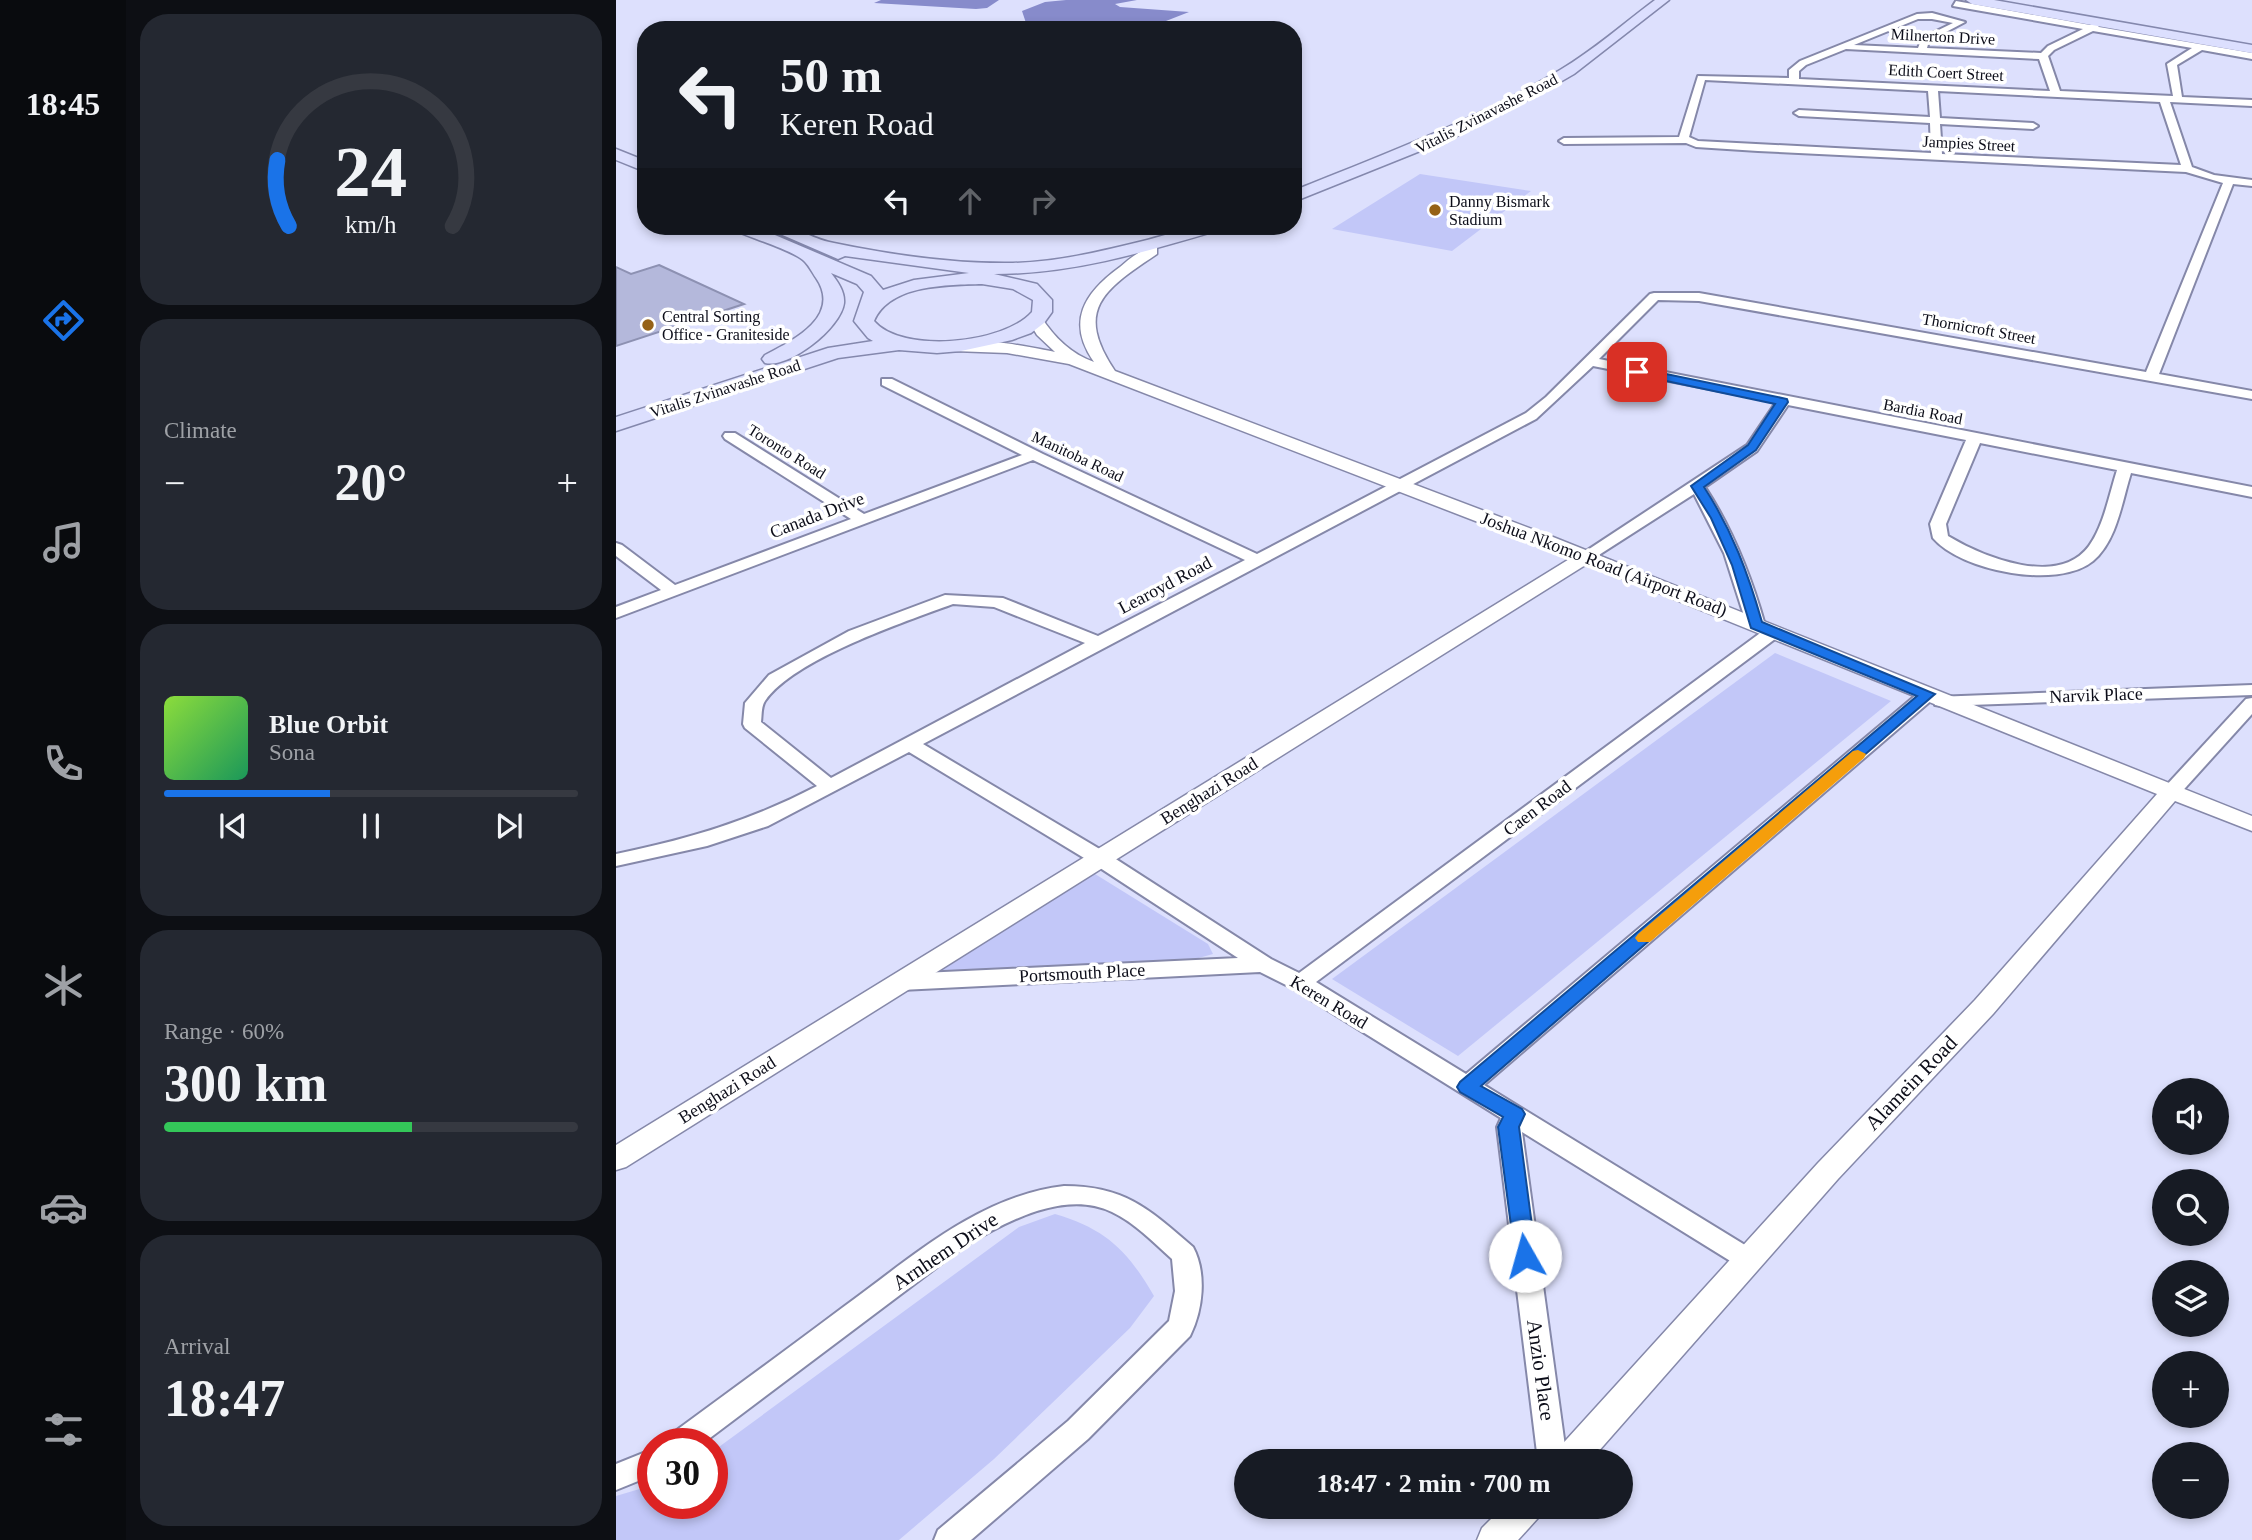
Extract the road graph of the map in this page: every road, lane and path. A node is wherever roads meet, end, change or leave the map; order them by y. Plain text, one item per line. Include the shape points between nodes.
1 (1663, 0) edge
2 (1972, 0) edge
3 (1956, 4) dead end
4 (2097, 24) junction
5 (1842, 47) junction
6 (2200, 47) junction
7 (2252, 49) edge
8 (1922, 50) junction
9 (2043, 56) junction
10 (2252, 56) edge
11 (1794, 80) junction
12 (1933, 88) junction
13 (2056, 93) junction
14 (2164, 99) junction
15 (2178, 100) junction
16 (2252, 103) edge
17 (1799, 113) dead end
18 (1934, 120) junction
19 (2033, 126) dead end
20 (1685, 139) junction
21 (1564, 141) dead end
22 (616, 154) edge
23 (1937, 158) junction
24 (637, 163) edge
25 (2187, 169) junction
26 (616, 172) edge
27 (637, 181) edge
28 (2229, 181) junction
29 (2252, 183) edge
30 (1302, 193) edge
31 (766, 235) edge
32 (791, 235) edge
33 (1186, 235) edge
34 (1147, 249) junction
35 (817, 252) junction
36 (938, 281) junction
37 (1019, 284) junction
38 (1699, 297) joint
39 (1041, 298) junction
40 (871, 306) junction
41 (1036, 320) junction
42 (867, 329) junction
43 (899, 344) junction
44 (954, 346) junction
45 (835, 352) junction
46 (1073, 360) junction
47 (1588, 361) junction
48 (1110, 373) junction
49 (2151, 377) junction
50 (887, 382) dead end
51 (2252, 395) edge
52 (1783, 402) junction
53 (661, 409) junction
54 (616, 424) edge
55 (730, 436) dead end
56 (1974, 439) junction
57 (1034, 455) junction
58 (2125, 468) junction
59 (1399, 485) junction
60 (1697, 486) junction
61 (2252, 492) edge
62 (860, 518) junction
63 (616, 548) edge
64 (1585, 557) junction
65 (1256, 559) junction
66 (673, 591) junction
67 (616, 613) edge
68 (1765, 628) junction
69 (1099, 642) junction
70 (2252, 690) edge
71 (1934, 698) junction
72 (2252, 702) edge
73 (910, 744) junction
74 (830, 787) junction
75 (2170, 793) junction
76 (2252, 824) edge
77 (2252, 838) edge
78 (1101, 859) junction
79 (616, 860) edge
80 (1263, 964) junction
81 (901, 982) junction
82 (1300, 983) junction
83 (1467, 1087) junction
84 (1515, 1114) junction
85 (616, 1159) edge
86 (1749, 1260) junction
87 (702, 1428) edge
88 (1551, 1449) edge
89 (1580, 1449) edge
90 (637, 1468) edge
91 (616, 1477) edge
92 (1515, 1519) edge
93 (949, 1540) edge
94 (1495, 1540) edge

1 - 30 main road, Vitalis Zvinavashe Road via 1542,86 1449,134
2 - 4 main road
3 - 4 street
4 - 6 street
4 - 7 main road
4 - 9 street
5 - 8 street, Milnerton Drive
5 - 8 street via 1917,17 1961,22 1925,40
5 - 11 street via 1803,63 1794,70
6 - 10 street
6 - 15 street via 2172,64
8 - 9 street, Milnerton Drive
9 - 13 street
11 - 12 street, Edith Coert Street
11 - 20 street, Edith Coert Street via 1701,78
12 - 13 street, Edith Coert Street
12 - 18 street
13 - 14 street, Edith Coert Street
14 - 15 street, Edith Coert Street
14 - 25 street
15 - 16 street, Edith Coert Street
17 - 18 street
18 - 19 street
18 - 23 street
20 - 21 street, Jampies Street
20 - 23 street, Jampies Street
22 - 24 main road
23 - 25 street, Jampies Street
25 - 28 street, Jampies Street
26 - 27 main road
28 - 29 street, Jampies Street
28 - 49 street
31 - 35 main road
32 - 35 main road
33 - 34 main road
34 - 35 main road via 1045,266 999,268
34 - 37 main road
34 - 39 main road via 1056,285
34 - 48 street via 1106,283 1087,318 1093,354
35 - 36 main road via 910,278
35 - 40 main road via 872,286
35 - 53 main road via 834,303 820,327 772,359 696,389
36 - 37 main road via 982,278
36 - 40 main road via 898,291
37 - 39 main road
38 - 47 street, Learoyd Road via 1654,297
38 - 49 street, Thornicroft Street
39 - 41 main road via 1044,305
40 - 42 main road via 864,321
41 - 44 main road via 1003,337
41 - 46 street via 1042,332
42 - 43 main road
42 - 45 main road, Vitalis Zvinavashe Road
43 - 44 main road
43 - 45 main road, Vitalis Zvinavashe Road
44 - 46 street via 1007,348
45 - 53 main road, Vitalis Zvinavashe Road
46 - 48 street, Joshua Nkomo Road (Airport Road)
47 - 52 street, Bardia Road
47 - 59 street, Learoyd Road via 1531,416
48 - 59 street, Joshua Nkomo Road (Airport Road)
49 - 51 street, Thornicroft Street
50 - 57 street, Manitoba Road
52 - 56 street, Bardia Road
52 - 60 street, Benghazi Road via 1752,448
53 - 54 main road, Vitalis Zvinavashe Road
55 - 62 street, Toronto Road
56 - 58 street, Bardia Road
56 - 58 street via 1938,524 1941,538 1978,559 2019,569 2055,570 2088,557 2100,541
57 - 62 street, Canada Drive
57 - 65 street, Manitoba Road
58 - 61 street, Bardia Road
59 - 64 street, Joshua Nkomo Road (Airport Road)
59 - 65 street, Learoyd Road
60 - 64 street, Benghazi Road
60 - 68 street via 1718,518
62 - 66 street, Canada Drive
63 - 66 street
64 - 68 street, Joshua Nkomo Road (Airport Road)
64 - 78 street, Benghazi Road
65 - 69 street, Learoyd Road
66 - 67 street, Canada Drive
68 - 71 street, Joshua Nkomo Road (Airport Road)
68 - 82 street, Caen Road
69 - 73 street, Learoyd Road
69 - 74 street via 997,602 951,599 855,635 775,679 754,703 752,724
70 - 71 street, Narvik Place
71 - 75 street, Joshua Nkomo Road (Airport Road)
71 - 83 street
72 - 75 street, Alamein Road
73 - 74 street, Learoyd Road
73 - 78 street, Keren Road
74 - 79 street, Learoyd Road via 732,833
75 - 76 street
75 - 77 street
75 - 86 street, Alamein Road via 1984,1007
78 - 80 street, Keren Road
78 - 81 street, Benghazi Road
80 - 81 street, Portsmouth Place
80 - 82 street, Keren Road
81 - 85 street, Benghazi Road
82 - 83 street, Keren Road
83 - 84 street, Keren Road
84 - 86 street, Keren Road
84 - 88 street, Anzio Place via 1508,1127
86 - 89 street, Alamein Road
87 - 93 street, Arnhem Drive via 990,1218 1023,1202 1059,1195 1109,1199 1129,1208 1184,1254 1189,1290 1180,1328 1078,1430
90 - 91 street
92 - 94 street

